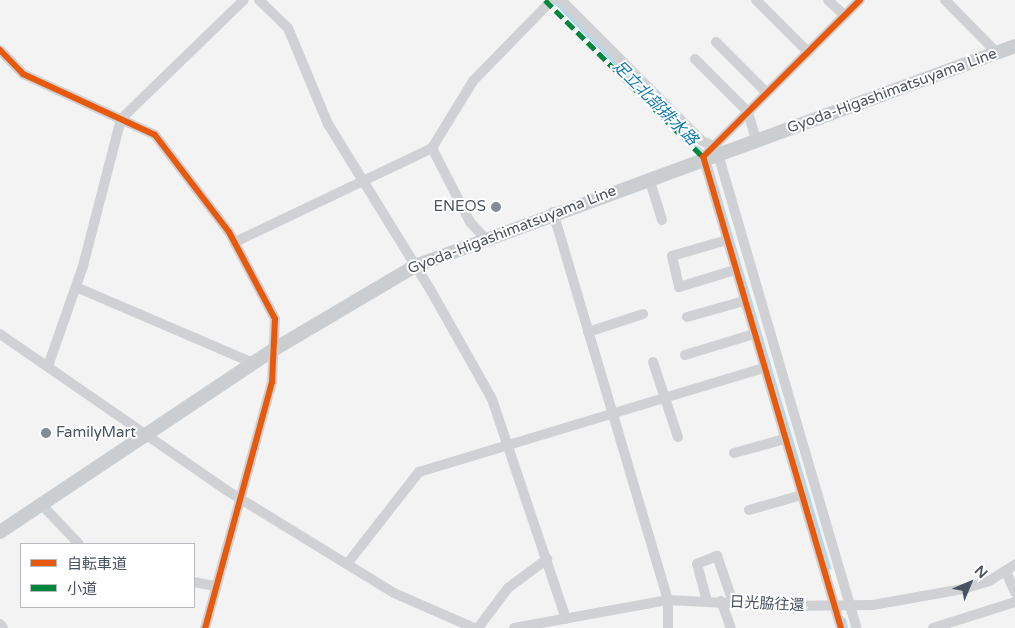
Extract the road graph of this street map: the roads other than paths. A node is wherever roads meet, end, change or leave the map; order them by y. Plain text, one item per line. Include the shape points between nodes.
1 (244, 0) edge
2 (259, 0) edge
3 (552, 0) edge
4 (561, 0) edge
5 (756, 0) edge
6 (828, 0) edge
7 (860, 0) edge
8 (945, 0) edge
9 (844, 16) junction
10 (716, 42) dead end
11 (1015, 46) edge
12 (0, 50) edge
13 (808, 52) junction
14 (997, 53) junction
15 (695, 59) dead end
16 (767, 93) junction
17 (748, 112) junction
18 (121, 119) junction
19 (756, 140) junction
20 (432, 148) junction
21 (716, 150) junction
22 (704, 159) junction
23 (650, 178) junction
24 (363, 180) junction
25 (553, 212) junction
26 (662, 220) dead end
27 (485, 238) junction
28 (727, 240) junction
29 (235, 242) junction
30 (415, 266) junction
31 (735, 270) junction
32 (76, 287) junction
33 (744, 301) junction
34 (642, 314) dead end
35 (687, 317) dead end
36 (588, 332) junction
37 (0, 334) edge
38 (754, 334) junction
39 (273, 350) junction
40 (685, 355) dead end
41 (653, 362) dead end
42 (253, 363) junction
43 (48, 366) junction
44 (763, 368) junction
45 (665, 398) junction
46 (612, 414) junction
47 (148, 433) junction
48 (678, 437) dead end
49 (785, 439) junction
50 (510, 446) junction
51 (734, 453) dead end
52 (802, 495) junction
53 (238, 496) junction
54 (41, 504) junction
55 (749, 510) dead end
56 (0, 532) edge
57 (77, 543) edge
58 (547, 559) junction
59 (346, 564) junction
60 (1015, 565) edge
61 (1006, 572) junction
62 (195, 582) edge
63 (214, 586) junction
64 (1015, 592) edge
65 (668, 600) junction
66 (707, 601) junction
67 (721, 601) junction
68 (733, 602) junction
69 (1015, 602) edge
70 (834, 606) junction
71 (850, 606) junction
72 (566, 618) junction
73 (0, 624) edge
74 (4, 628) edge
75 (205, 628) edge
76 (476, 628) edge
77 (514, 628) edge
78 (668, 628) edge
79 (731, 628) edge
80 (841, 628) edge
81 (857, 628) edge
82 (933, 628) edge

1 - 18 street
2 - 24 street via 288,28 328,124
3 - 20 street via 473,81
4 - 21 street via 702,141
5 - 13 street
6 - 9 street
7 - 9 street
8 - 14 street
9 - 13 street
10 - 16 street
11 - 14 main road, Gyoda-Higashimatsuyama Line
12 - 18 street via 24,74
13 - 16 street
14 - 19 main road, Gyoda-Higashimatsuyama Line
15 - 17 street
16 - 17 street
17 - 19 street
17 - 21 street
18 - 29 street via 155,135
18 - 32 street
19 - 21 main road, Gyoda-Higashimatsuyama Line
20 - 24 street
20 - 27 street via 470,222
21 - 22 main road, Gyoda-Higashimatsuyama Line
21 - 71 street
22 - 23 main road, Gyoda-Higashimatsuyama Line
22 - 28 street
23 - 25 main road, Gyoda-Higashimatsuyama Line
23 - 26 street
24 - 29 street
24 - 30 street
25 - 27 main road, Gyoda-Higashimatsuyama Line
25 - 36 street
27 - 30 main road, Gyoda-Higashimatsuyama Line
28 - 31 street
28 - 31 street via 672,256 679,286
29 - 39 street via 275,318
30 - 39 main road, Gyoda-Higashimatsuyama Line
30 - 50 street via 492,399
31 - 33 street
32 - 42 street
32 - 43 street
33 - 35 street
33 - 38 street
34 - 36 street
36 - 46 street
37 - 43 street
38 - 40 street
38 - 44 street
39 - 42 main road, Gyoda-Higashimatsuyama Line
39 - 53 street via 272,382
41 - 45 street
42 - 47 main road, Gyoda-Higashimatsuyama Line
43 - 47 street
44 - 45 street
44 - 49 street
45 - 46 street
45 - 48 street
46 - 50 street
46 - 65 street
47 - 53 street
47 - 54 main road, Gyoda-Higashimatsuyama Line
49 - 51 street
49 - 52 street
50 - 58 street
50 - 59 street via 419,472
52 - 55 street
52 - 70 street
53 - 59 street
53 - 63 street
54 - 56 main road, Gyoda-Higashimatsuyama Line
54 - 57 street
58 - 72 street
58 - 76 street via 508,588
59 - 76 street via 394,593
60 - 61 street, 日光脇往還
61 - 64 street
61 - 71 street, 日光脇往還 via 963,589
62 - 63 street
63 - 75 street
65 - 66 street, 日光脇往還
65 - 72 street, 日光脇往還
65 - 78 street
66 - 67 street, 日光脇往還
66 - 68 street via 697,564 717,556
67 - 68 street, 日光脇往還
67 - 79 street
68 - 70 street, 日光脇往還
69 - 82 street
70 - 71 street, 日光脇往還
70 - 80 street
71 - 81 street
72 - 77 street, 日光脇往還
73 - 74 street

